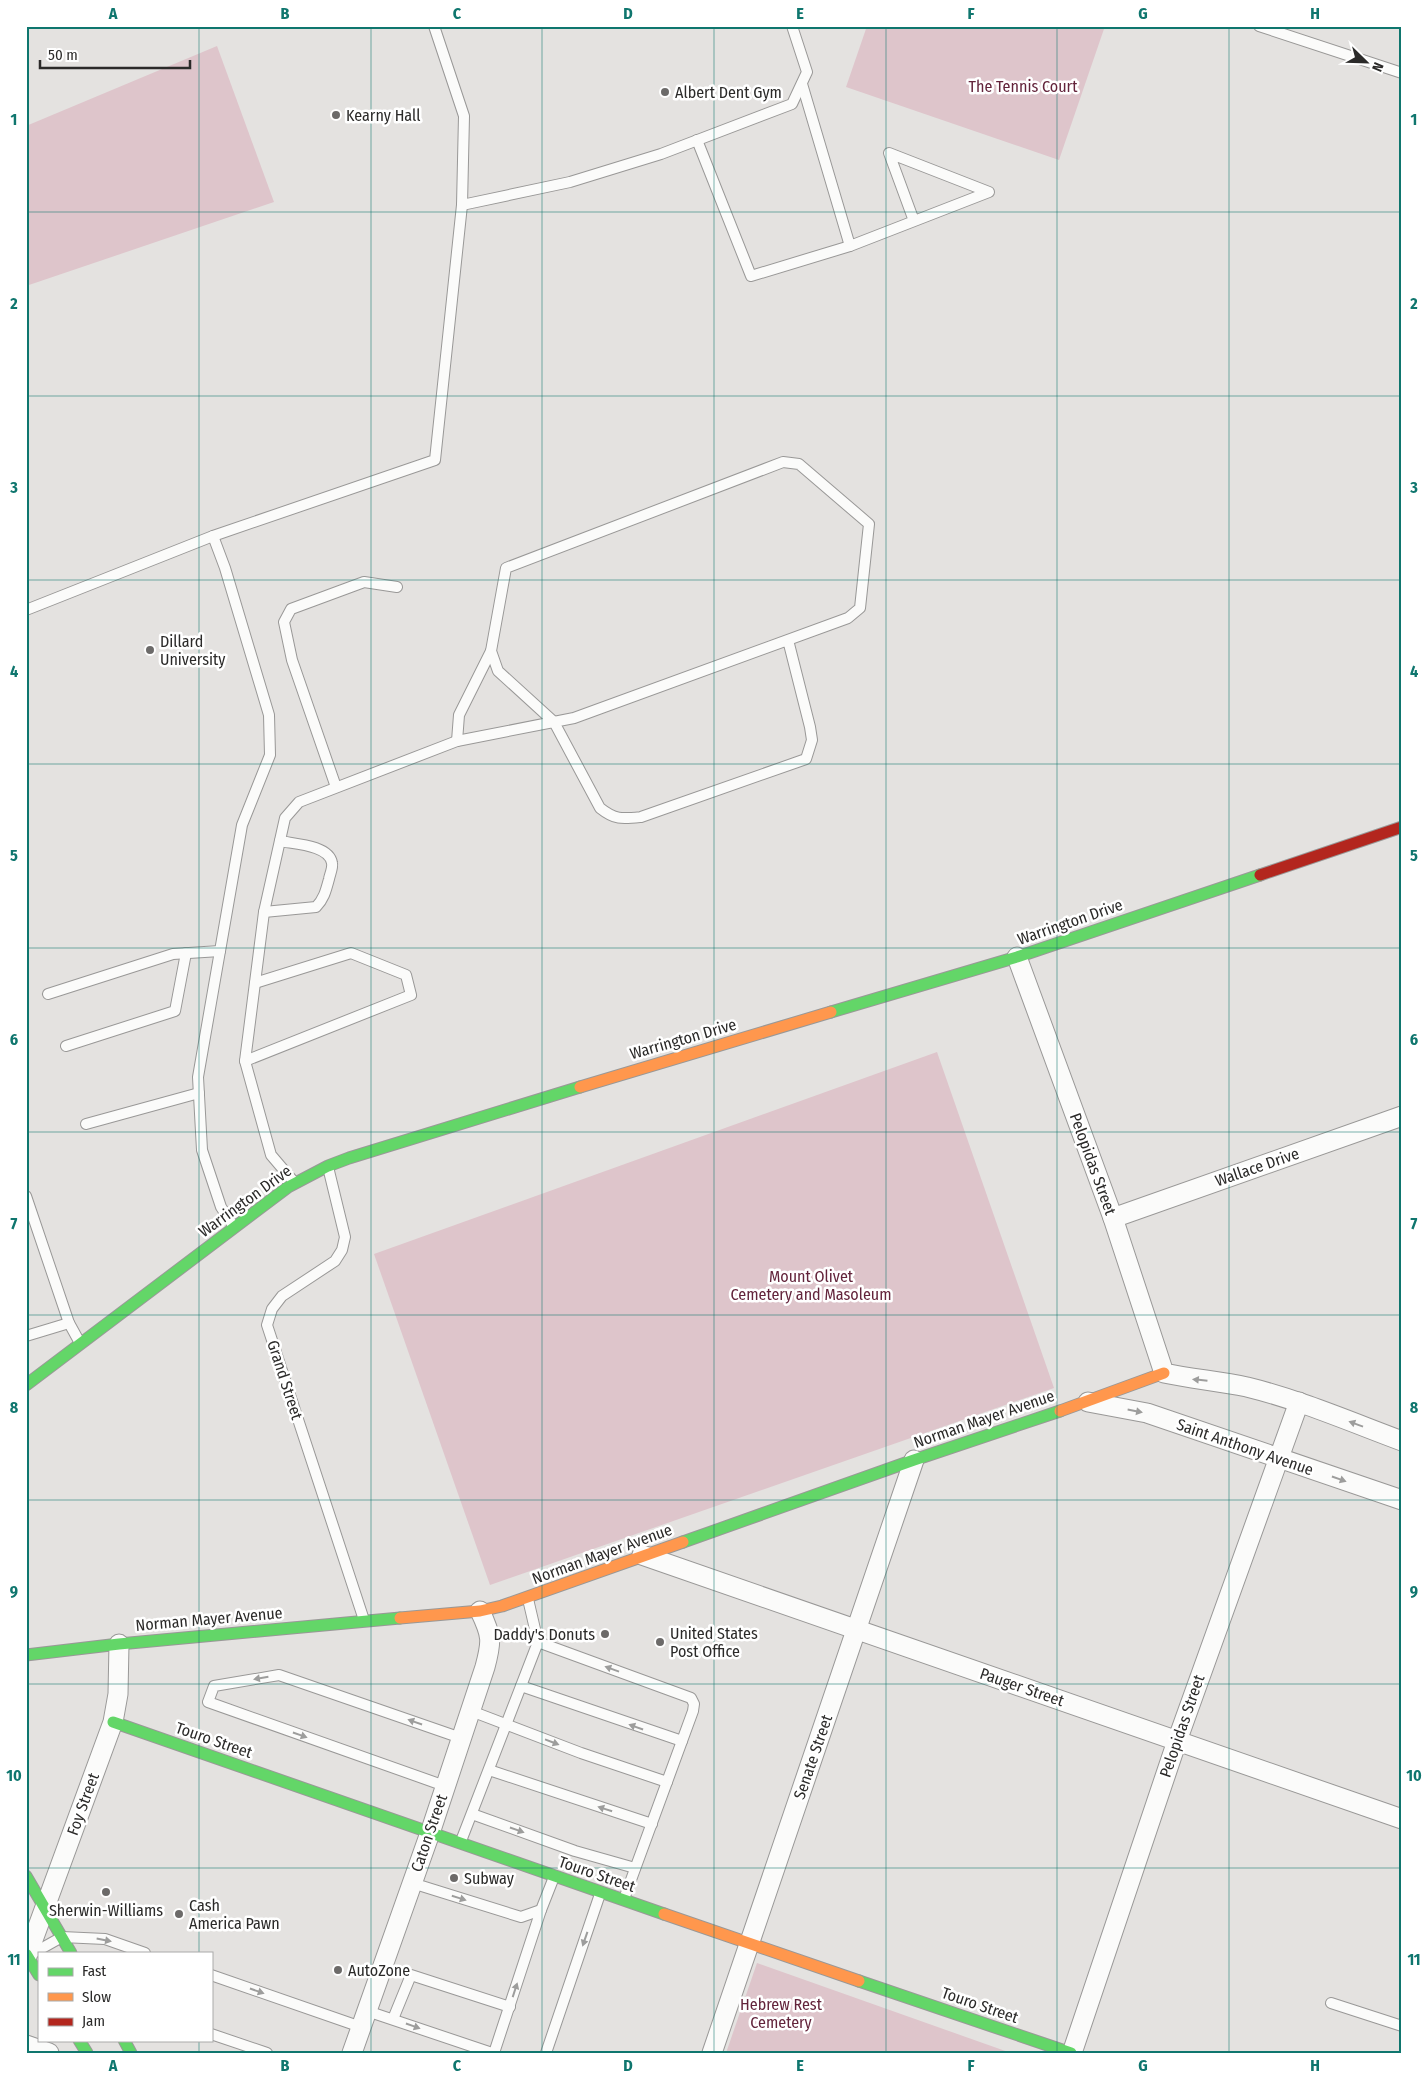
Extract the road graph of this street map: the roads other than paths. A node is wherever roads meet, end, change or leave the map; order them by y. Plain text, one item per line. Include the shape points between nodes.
1 (434, 26) edge
2 (792, 26) edge
3 (1259, 26) edge
4 (1402, 73) edge
5 (802, 84) junction
6 (697, 140) junction
7 (462, 205) junction
8 (914, 221) junction
9 (850, 246) junction
10 (213, 536) junction
11 (397, 587) dead end
12 (26, 610) edge
13 (788, 640) junction
14 (491, 651) junction
15 (554, 722) junction
16 (457, 741) junction
17 (336, 787) junction
18 (1402, 827) edge
19 (280, 841) junction
20 (264, 912) junction
21 (220, 951) junction
22 (186, 953) junction
23 (1017, 957) junction
24 (255, 982) junction
25 (48, 994) dead end
26 (66, 1046) dead end
27 (245, 1061) junction
28 (199, 1093) junction
29 (1402, 1116) edge
30 (86, 1124) dead end
31 (328, 1166) junction
32 (296, 1183) junction
33 (26, 1196) edge
34 (1113, 1218) junction
35 (234, 1228) junction
36 (69, 1323) junction
37 (26, 1336) edge
38 (80, 1344) junction
39 (1164, 1373) junction
40 (26, 1385) edge
41 (1087, 1402) junction
42 (1299, 1402) junction
43 (1402, 1440) edge
44 (1278, 1458) junction
45 (914, 1460) junction
46 (1402, 1500) edge
47 (642, 1556) junction
48 (527, 1598) junction
49 (480, 1612) junction
50 (364, 1621) junction
51 (856, 1630) junction
52 (538, 1642) junction
53 (119, 1644) junction
54 (26, 1655) edge
55 (521, 1686) junction
56 (470, 1711) junction
57 (114, 1722) junction
58 (507, 1724) junction
59 (461, 1738) junction
60 (682, 1741) junction
61 (1176, 1741) junction
62 (489, 1770) junction
63 (667, 1782) junction
64 (445, 1786) junction
65 (472, 1814) junction
66 (1402, 1820) edge
67 (652, 1824) junction
68 (430, 1833) junction
69 (460, 1844) junction
70 (635, 1868) junction
71 (26, 1876) edge
72 (554, 1877) junction
73 (412, 1884) junction
74 (601, 1893) junction
75 (623, 1901) junction
76 (45, 1908) junction
77 (541, 1910) junction
78 (62, 1936) junction
79 (749, 1944) junction
80 (70, 1952) edge
81 (142, 1952) edge
82 (27, 1956) edge
83 (38, 1973) edge
84 (212, 1975) edge
85 (1331, 2003) dead end
86 (510, 2007) junction
87 (364, 2019) junction
88 (393, 2019) junction
89 (1402, 2026) edge
90 (212, 2034) edge
91 (80, 2042) edge
92 (26, 2045) edge
93 (49, 2053) edge
94 (87, 2053) edge
95 (267, 2053) edge
96 (352, 2053) edge
97 (493, 2053) edge
98 (546, 2053) edge
99 (712, 2053) edge
100 (1071, 2053) edge

1 - 7 lane via 464,116
2 - 5 lane via 808,72
3 - 4 lane
5 - 6 lane via 792,104
5 - 9 lane
6 - 7 lane via 570,182
6 - 9 lane via 751,276
7 - 10 lane via 435,460
8 - 8 lane via 980,195 989,192 889,154
8 - 9 lane
10 - 12 lane
10 - 21 lane via 269,715 270,755 242,825
11 - 17 lane via 364,582 291,609 284,622 292,660
13 - 14 lane via 848,618 860,608 869,524 799,464 783,462 506,568
13 - 15 lane via 574,718
13 - 15 lane via 810,726 812,740 806,759 641,818 610,816 600,808
14 - 15 lane via 498,672
14 - 16 lane via 459,715
15 - 16 lane
16 - 17 lane
17 - 19 lane via 299,802 285,818
18 - 23 street, Warrington Drive
19 - 20 lane
19 - 20 lane via 328,854 332,869 325,897 316,907
20 - 24 lane
21 - 22 lane
21 - 28 lane via 198,1077
22 - 25 lane via 173,954
22 - 26 lane via 175,1011
23 - 31 street, Warrington Drive via 501,1110
23 - 34 street, Pelopidas Street
24 - 27 lane
24 - 27 lane via 351,953 406,975 412,995
27 - 32 lane via 270,1155
28 - 30 lane
28 - 35 lane via 202,1150 221,1208
29 - 34 street, Wallace Drive
31 - 32 street, Warrington Drive
31 - 50 lane, Grand Street via 345,1237 342,1250 335,1261 282,1296 272,1309 267,1325
32 - 35 street, Warrington Drive
33 - 36 lane
34 - 39 street, Pelopidas Street
35 - 38 street, Warrington Drive
36 - 37 lane
36 - 38 lane
38 - 40 street, Warrington Drive
39 - 41 street, Norman Mayer Avenue
42 -> 39 street via 1247,1387
41 -> 44 street, Saint Anthony Avenue via 1147,1413
41 - 45 street, Norman Mayer Avenue
43 -> 42 street
42 - 44 street, Pelopidas Street
44 -> 46 street, Saint Anthony Avenue
44 - 61 street, Pelopidas Street
45 - 47 street, Norman Mayer Avenue
45 - 51 street, Senate Street
47 - 48 street, Norman Mayer Avenue
47 - 51 street, Pauger Street
48 - 49 street, Norman Mayer Avenue
48 - 52 lane
49 - 50 street, Norman Mayer Avenue
49 - 56 street, Caton Street via 490,1632 490,1647
50 - 53 street, Norman Mayer Avenue
51 - 61 street, Pauger Street
51 - 79 street, Senate Street
52 - 55 lane
60 -> 52 lane via 693,1711 691,1698
53 - 54 street, Norman Mayer Avenue
53 - 57 street, Foy Street
55 - 58 lane
60 -> 55 lane
56 - 58 lane
56 - 59 street, Caton Street
57 - 68 street, Touro Street
57 - 76 street, Foy Street
58 - 62 lane
58 -> 63 lane
59 - 64 street, Caton Street
59 -> 64 lane via 279,1675 214,1686 208,1702
60 - 63 lane
61 - 66 street, Pauger Street
61 - 100 street, Pelopidas Street
62 - 65 lane
67 -> 62 lane
63 - 67 lane
64 - 68 street, Caton Street
65 - 69 lane
65 -> 70 lane via 575,1851
67 - 70 lane
68 - 69 street, Touro Street
68 - 73 street, Caton Street
69 - 72 street, Touro Street
70 - 75 lane
71 - 76 street
72 - 74 street, Touro Street
72 - 77 lane
73 -> 77 lane via 521,1917
73 - 87 street, Caton Street
74 - 75 street, Touro Street
74 -> 98 lane
75 - 79 street, Touro Street
76 - 78 street
76 - 82 street, Foy Street
86 -> 77 lane
78 - 80 street
78 -> 81 lane via 105,1939
78 - 82 lane
79 - 99 street, Senate Street
79 - 100 street, Touro Street
82 - 83 street
84 -> 87 lane
85 - 89 lane
86 - 88 lane via 411,1975
86 - 97 lane
87 - 88 lane
87 - 96 street, Caton Street
88 -> 97 lane
90 - 95 lane
91 - 94 street
92 - 93 street

